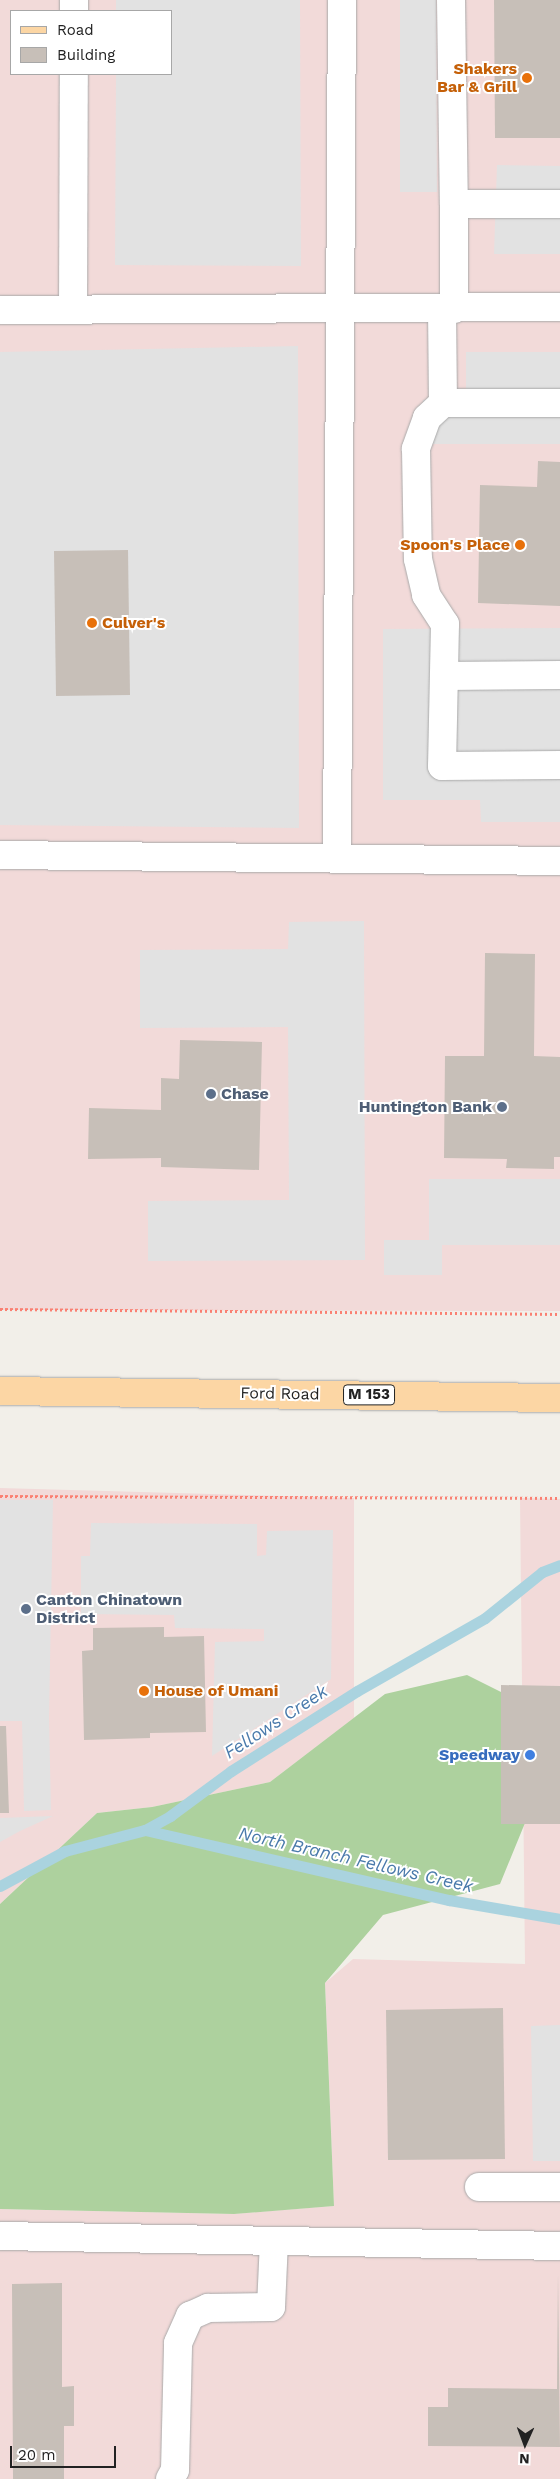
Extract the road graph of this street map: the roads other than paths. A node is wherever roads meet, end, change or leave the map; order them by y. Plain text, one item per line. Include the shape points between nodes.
1 (342, 0) edge
2 (451, 0) edge
3 (74, 75) edge
4 (454, 204) junction
5 (560, 204) edge
6 (560, 307) edge
7 (448, 309) junction
8 (0, 310) edge
9 (74, 310) junction
10 (340, 310) junction
11 (443, 403) junction
12 (560, 403) edge
13 (560, 675) edge
14 (444, 676) junction
15 (560, 765) edge
16 (0, 855) edge
17 (337, 859) junction
18 (560, 861) edge
19 (0, 1391) edge
20 (560, 1398) edge
21 (479, 2187) dead end
22 (560, 2187) edge
23 (0, 2236) edge
24 (274, 2241) junction
25 (560, 2246) edge
26 (170, 2479) edge

1 - 10 lane
2 - 4 lane
3 - 9 lane
4 - 5 lane
4 - 7 lane
6 - 7 lane
7 - 10 lane
7 - 11 lane
8 - 9 lane
9 - 10 lane
10 - 17 lane
11 - 12 lane
11 - 14 lane via 427,418 416,449 418,559 426,595 445,624
13 - 14 lane
14 - 15 lane via 442,766
16 - 17 lane
17 - 18 lane
19 - 20 main road, Ford Road / M 153
21 - 22 lane
23 - 24 lane
24 - 25 lane
24 - 26 lane via 271,2307 208,2308 190,2316 178,2343 175,2470

